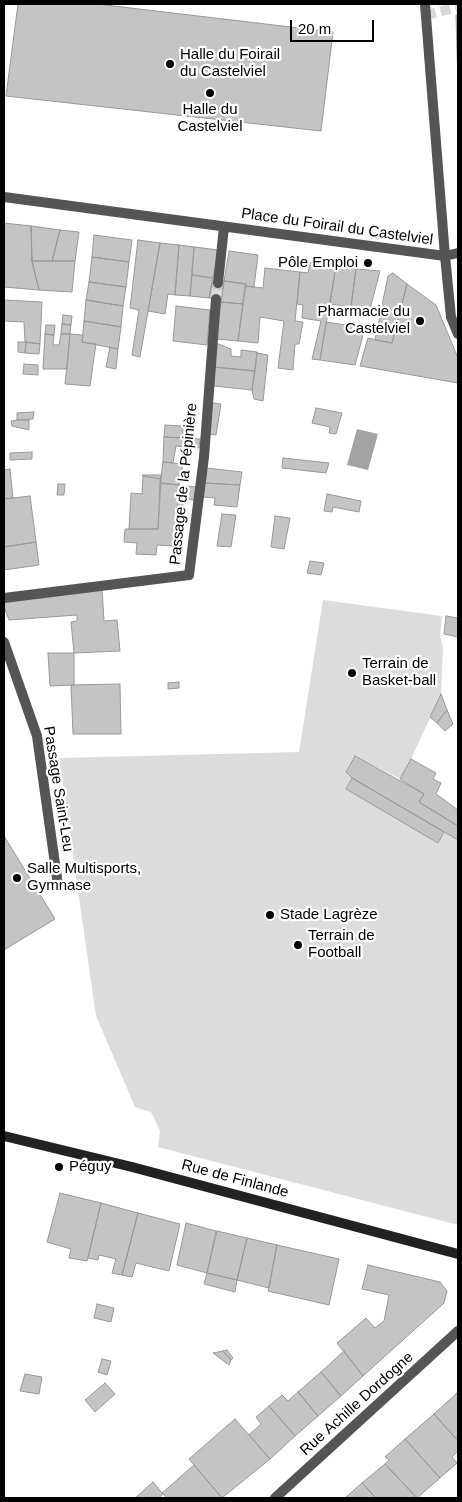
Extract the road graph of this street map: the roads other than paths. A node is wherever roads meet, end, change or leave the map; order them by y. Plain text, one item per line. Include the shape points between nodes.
1 (425, 4) edge
2 (4, 197) edge
3 (224, 227) junction
4 (458, 253) edge
5 (445, 256) junction
6 (218, 283) tunnel mouth
7 (216, 299) tunnel mouth
8 (458, 334) edge
9 (4, 598) edge
10 (4, 642) edge
11 (58, 885) dead end
12 (4, 1136) edge
13 (458, 1254) edge
14 (458, 1331) edge
15 (275, 1498) edge

1 - 5 street, Place du Foirail du Castelviel
2 - 3 street, Place du Foirail du Castelviel
3 - 5 street, Place du Foirail du Castelviel
3 - 6 street
4 - 5 street
5 - 8 street via 451,317
7 - 9 street, Passage de la Pépinière via 204,457 189,576
10 - 11 street, Passage Saint-Leu via 37,736
12 - 13 street, Rue de Finlande
14 - 15 street, Rue Achille Dordogne

